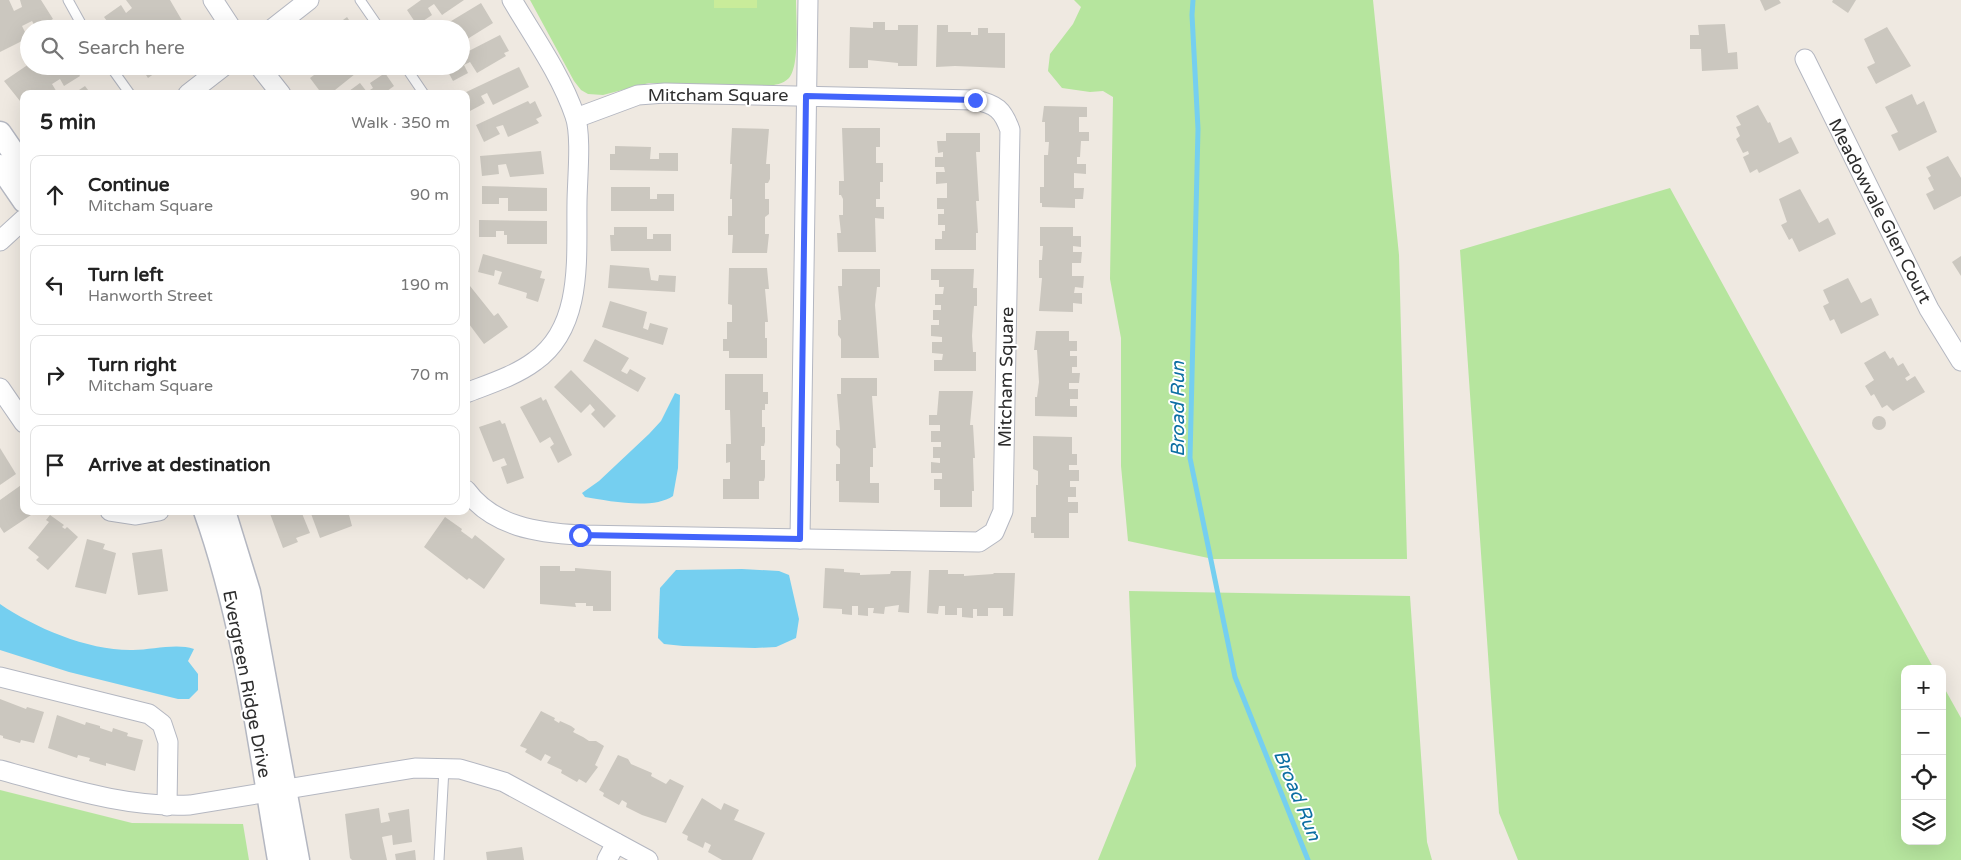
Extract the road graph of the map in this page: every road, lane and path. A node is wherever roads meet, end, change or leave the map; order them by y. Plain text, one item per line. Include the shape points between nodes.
1 (68, 0) edge
2 (213, 0) edge
3 (309, 0) edge
4 (360, 0) edge
5 (512, 0) edge
6 (808, 0) edge
7 (79, 20) edge
8 (226, 20) edge
9 (283, 20) edge
10 (374, 20) edge
11 (1804, 59) dead end
12 (116, 75) edge
13 (212, 75) edge
14 (266, 75) edge
15 (411, 75) edge
16 (127, 90) edge
17 (193, 90) edge
18 (278, 90) edge
19 (421, 90) edge
20 (806, 96) junction
21 (576, 118) junction
22 (0, 133) edge
23 (20, 162) edge
24 (0, 166) edge
25 (20, 195) edge
26 (20, 223) edge
27 (0, 241) edge
28 (1961, 361) edge
29 (0, 388) edge
30 (470, 391) edge
31 (20, 417) edge
32 (470, 494) edge
33 (206, 515) edge
34 (225, 515) edge
35 (800, 539) junction
36 (0, 677) edge
37 (444, 768) junction
38 (0, 770) edge
39 (276, 790) junction
40 (167, 806) junction
41 (616, 843) junction
42 (279, 860) edge
43 (298, 860) edge
44 (439, 860) edge
45 (607, 860) edge
46 (648, 860) edge

1 - 7 lane
2 - 8 street
3 - 9 street
4 - 10 lane
5 - 21 street via 560,81
6 - 20 street
11 - 28 street, Meadowvale Glen Court via 1929,309
12 - 16 lane
13 - 17 street
14 - 18 street
15 - 19 lane
20 - 21 street, Mitcham Square via 647,95
20 - 35 street
20 - 35 street, Mitcham Square via 989,102 1004,114 1010,130 1009,214 1003,511 996,528 979,542
21 - 30 street via 576,284 567,317 558,336 536,361
22 - 23 street
24 - 25 street
26 - 27 street
29 - 31 street
32 - 35 street, Mitcham Square via 483,507 509,523 540,533
33 - 39 street, Evergreen Ridge Drive via 240,629
34 - 39 street, Evergreen Ridge Drive via 249,592 263,659
36 - 40 street via 149,714 162,724 168,742
37 - 39 street via 415,768
37 - 41 street via 477,772 498,779
37 - 44 lane
38 - 40 street via 121,802
39 - 40 street
39 - 42 street, Evergreen Ridge Drive
39 - 43 street, Evergreen Ridge Drive
41 - 45 street
41 - 46 street

